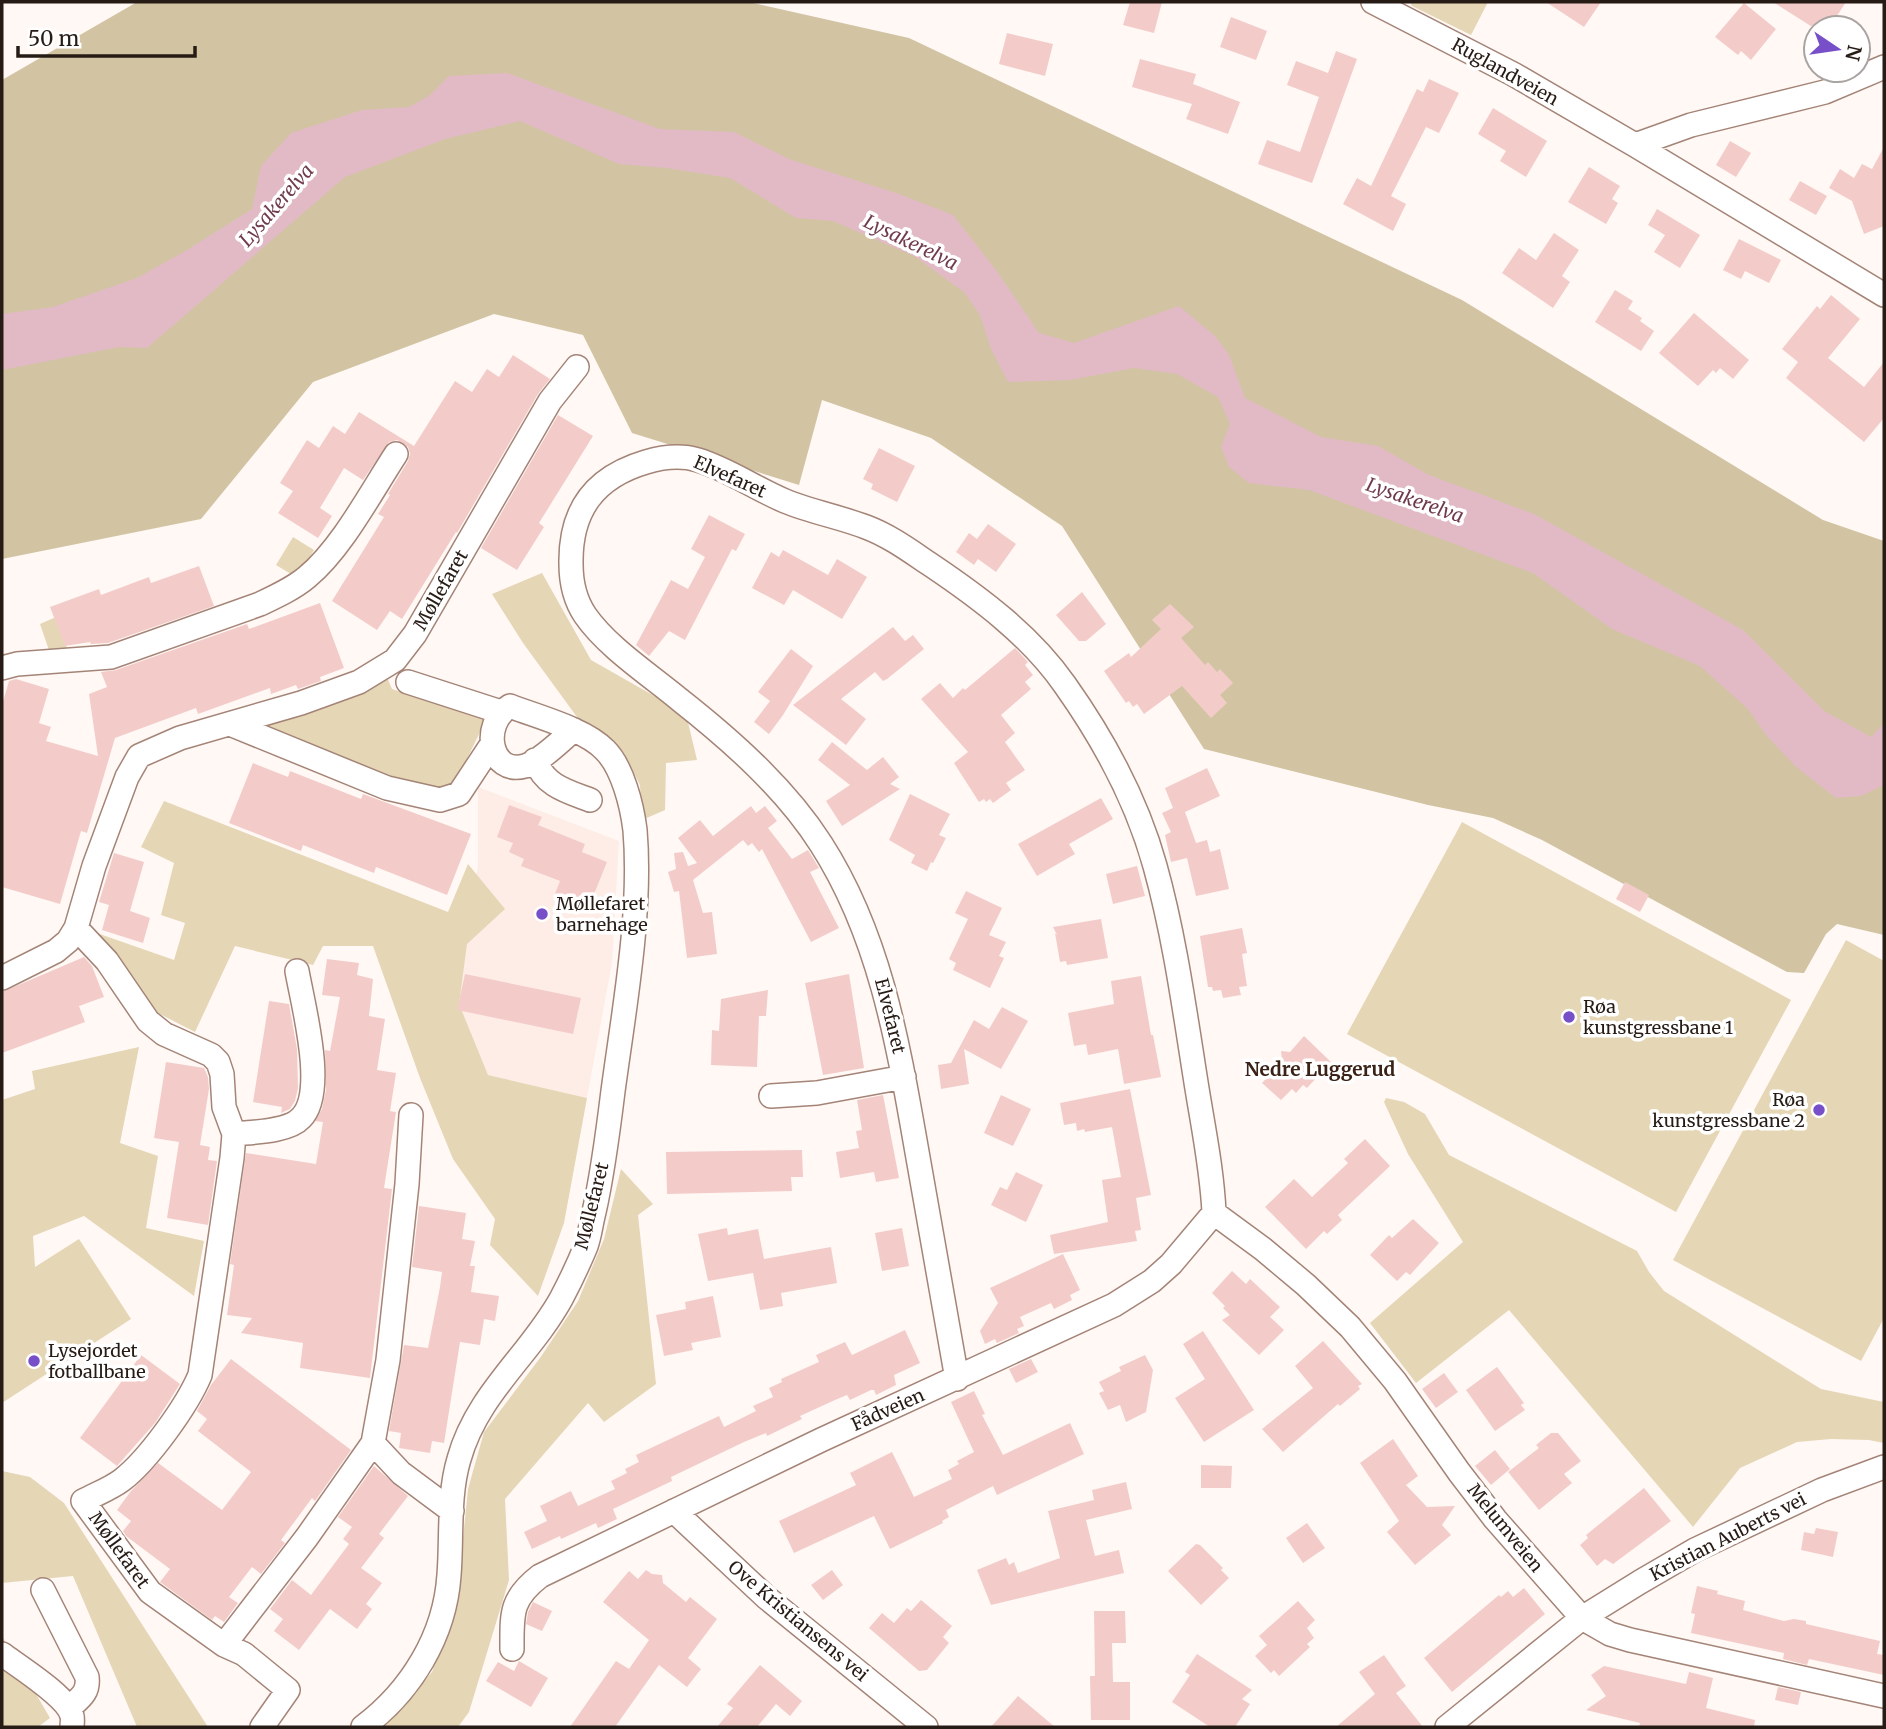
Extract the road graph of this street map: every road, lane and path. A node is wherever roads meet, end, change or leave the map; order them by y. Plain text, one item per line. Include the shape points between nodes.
1 (1377, 2) edge
2 (1884, 67) edge
3 (1635, 145) junction
4 (1884, 295) edge
5 (577, 367) dead end
6 (396, 453) dead end
7 (2, 668) edge
8 (408, 682) dead end
9 (501, 712) junction
10 (230, 724) junction
11 (574, 730) junction
12 (492, 744) junction
13 (535, 760) junction
14 (590, 800) dead end
15 (76, 928) junction
16 (297, 971) dead end
17 (2, 978) edge
18 (904, 1077) junction
19 (771, 1096) dead end
20 (411, 1115) dead end
21 (234, 1134) junction
22 (1214, 1213) junction
23 (957, 1379) junction
24 (373, 1443) junction
25 (1884, 1467) edge
26 (452, 1511) junction
27 (674, 1511) junction
28 (43, 1590) dead end
29 (1582, 1618) junction
30 (224, 1645) junction
31 (512, 1649) dead end
32 (2, 1654) edge
33 (1884, 1696) edge
34 (70, 1718) edge
35 (1450, 1726) edge
36 (262, 1727) edge
37 (363, 1727) edge
38 (926, 1727) edge

1 - 3 street, Ruglandveien
2 - 3 street via 1825,92 1691,125
3 - 4 street, Ruglandveien
5 - 10 street, Møllefaret via 550,401 415,634 395,660 359,682
6 - 7 street via 341,538 308,576 284,593 111,657
8 - 9 street
9 - 11 street, Møllefaret via 510,706
9 - 12 street via 493,726
10 - 12 street via 387,788 440,800 459,794
10 - 15 street, Møllefaret via 139,756 99,853
11 - 13 street
11 - 26 street, Møllefaret via 606,750 628,788 635,831 626,998 602,1173 586,1244 561,1300 477,1413 458,1461
12 - 13 street via 505,763 525,766
13 - 14 street via 545,779
15 - 17 street, Møllefaret via 56,951
15 - 21 street, Møllefaret via 107,961 148,1021 218,1062 224,1107
16 - 21 street via 314,1071 312,1098 301,1119 291,1124
18 - 19 street via 817,1093
18 - 22 street, Elvefaret via 871,948 819,841 745,757 604,637 582,610 572,582 575,528 588,498 614,474 657,459 695,459 799,506 867,527 966,590 1030,643 1062,681 1115,765 1154,863 1188,1031
18 - 23 street, Elvefaret
20 - 24 street via 388,1360
21 - 30 street, Møllefaret via 197,1382 138,1465 120,1481 83,1501 150,1592
22 - 23 street, Fådveien via 1152,1281 1114,1305
22 - 29 street, Melumveien via 1298,1277 1350,1327 1495,1519
23 - 27 street, Fådveien
24 - 26 street via 401,1473
24 - 30 street
25 - 29 street, Kristian Auberts vei via 1822,1490 1695,1550
26 - 37 street, Møllefaret via 449,1577 435,1639 396,1697
27 - 31 street, Fådveien via 540,1576 525,1588 513,1609
27 - 38 street, Ove Kristiansens vei via 767,1598
28 - 34 street via 87,1677 85,1694
29 - 33 street, Melumveien via 1630,1640
29 - 35 street, Kristian Auberts vei
30 - 36 street, Møllefaret via 244,1654 288,1690
32 - 34 street via 58,1697

